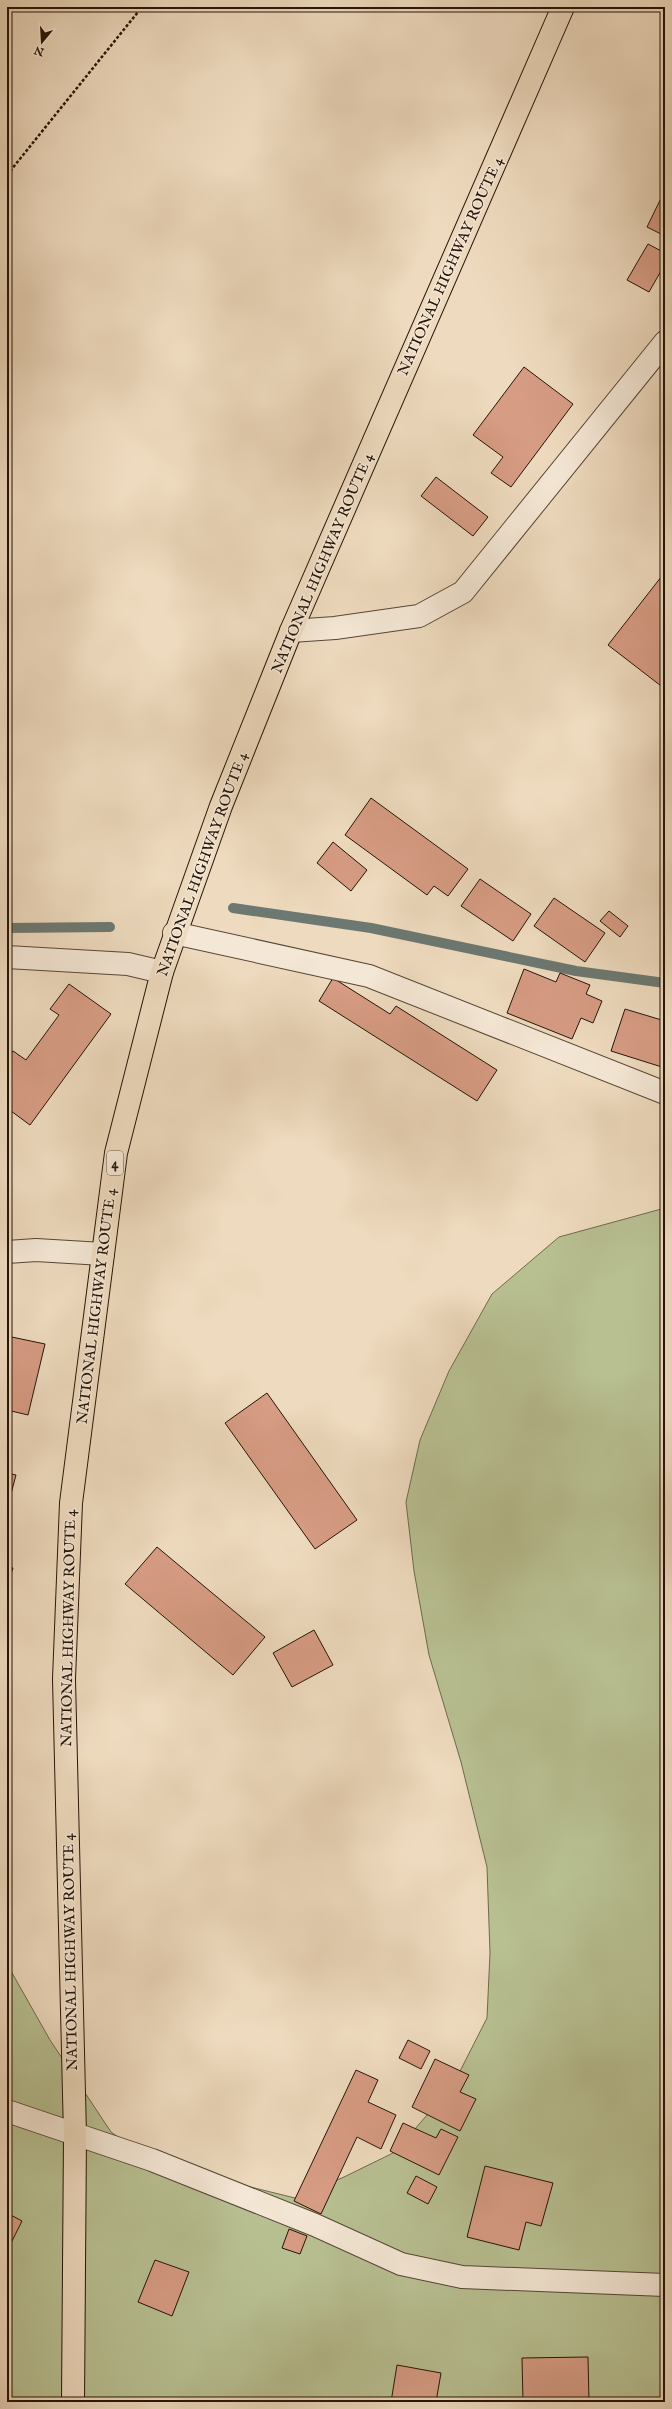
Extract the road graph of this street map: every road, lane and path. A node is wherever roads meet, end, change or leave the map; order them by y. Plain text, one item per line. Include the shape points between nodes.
1 (142, 7) edge
2 (563, 7) edge
3 (7, 175) edge
4 (665, 342) edge
5 (291, 631) junction
6 (174, 933) junction
7 (7, 957) edge
8 (162, 972) junction
9 (665, 1093) edge
10 (7, 1252) edge
11 (103, 1254) junction
12 (7, 2111) edge
13 (75, 2135) junction
14 (665, 2285) edge
15 (73, 2402) edge

1 - 3 path
2 - 5 highway, NATIONAL HIGHWAY ROUTE 4 / 4
4 - 5 street via 463,592 419,616 335,628
5 - 6 highway, NATIONAL HIGHWAY ROUTE 4 / 4 via 221,806
6 - 8 highway, NATIONAL HIGHWAY ROUTE 4 / 4
6 - 9 street via 369,976
7 - 8 street via 128,964
8 - 11 highway, NATIONAL HIGHWAY ROUTE 4 / 4 via 116,1153
10 - 11 street via 36,1250
11 - 13 highway, NATIONAL HIGHWAY ROUTE 4 / 4 via 71,1503 64,1671
12 - 13 street
13 - 14 street via 152,2160 315,2225 401,2264 462,2276
13 - 15 highway, NATIONAL HIGHWAY ROUTE 4 / 4

